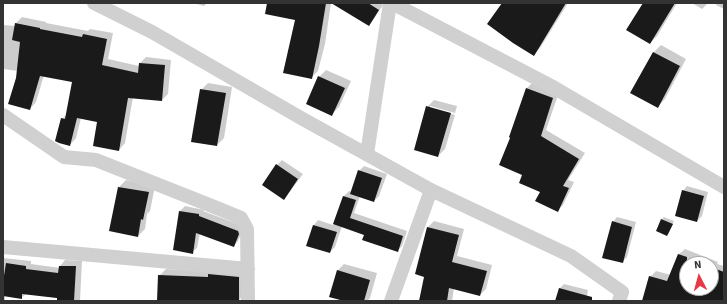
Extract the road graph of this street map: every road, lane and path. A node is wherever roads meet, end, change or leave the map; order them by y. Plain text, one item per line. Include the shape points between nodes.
1 (94, 3) edge
2 (391, 3) edge
3 (3, 115) edge
4 (367, 154) junction
5 (724, 187) edge
6 (431, 190) junction
7 (3, 247) edge
8 (248, 269) junction
9 (248, 301) edge
10 (391, 301) edge
11 (619, 301) edge

1 - 4 street via 152,32
2 - 4 street
2 - 5 street via 553,88
3 - 8 street via 64,157 96,160 241,218 247,229
4 - 6 street
6 - 10 street
6 - 11 street via 571,256 622,292
7 - 8 street
8 - 9 street

